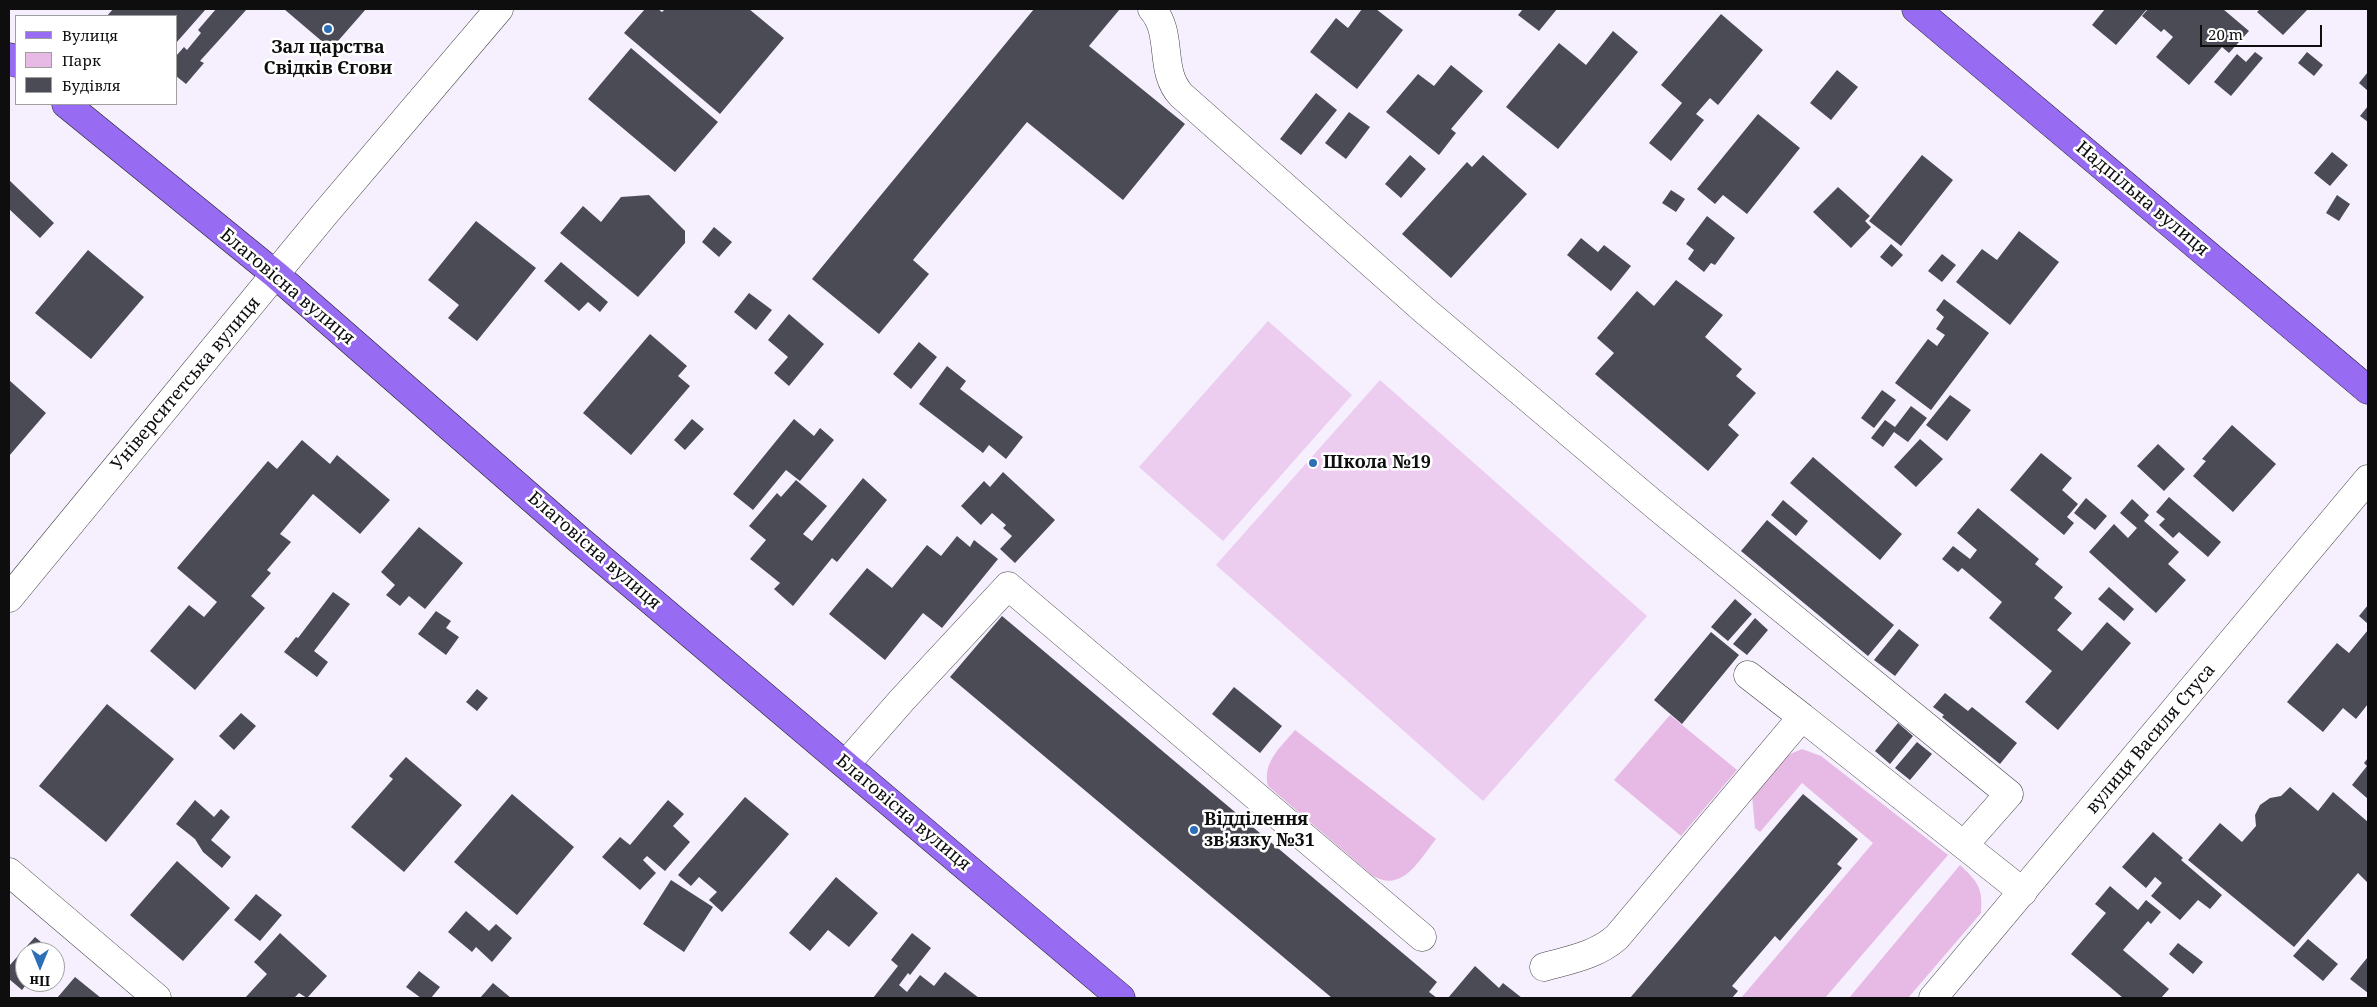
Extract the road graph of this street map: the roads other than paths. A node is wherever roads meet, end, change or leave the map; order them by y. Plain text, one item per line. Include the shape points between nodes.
1 (498, 9) edge
2 (1152, 9) edge
3 (1916, 9) edge
4 (67, 105) edge
5 (276, 275) junction
6 (2368, 390) edge
7 (2368, 480) edge
8 (9, 598) edge
9 (1748, 675) dead end
10 (1802, 717) junction
11 (846, 764) junction
12 (1964, 845) junction
13 (9, 872) edge
14 (2023, 892) junction
15 (1422, 937) dead end
16 (1544, 967) dead end
17 (157, 998) edge
18 (1121, 998) edge
19 (1932, 998) edge

1 - 5 street, Університетська вулиця
2 - 12 street via 1163,27 1168,74 1181,95 1454,335 1656,506 2009,794
3 - 6 main road, Надпільна вулиця
4 - 5 main road, Благовісна вулиця
5 - 8 street, Університетська вулиця
5 - 11 main road, Благовісна вулиця via 577,538
7 - 14 street, вулиця Василя Стуса
9 - 10 street
10 - 12 street
10 - 16 street via 1607,946
11 - 15 street via 1008,586
11 - 18 main road, Благовісна вулиця
12 - 14 street
13 - 17 street
14 - 19 street, вулиця Василя Стуса

